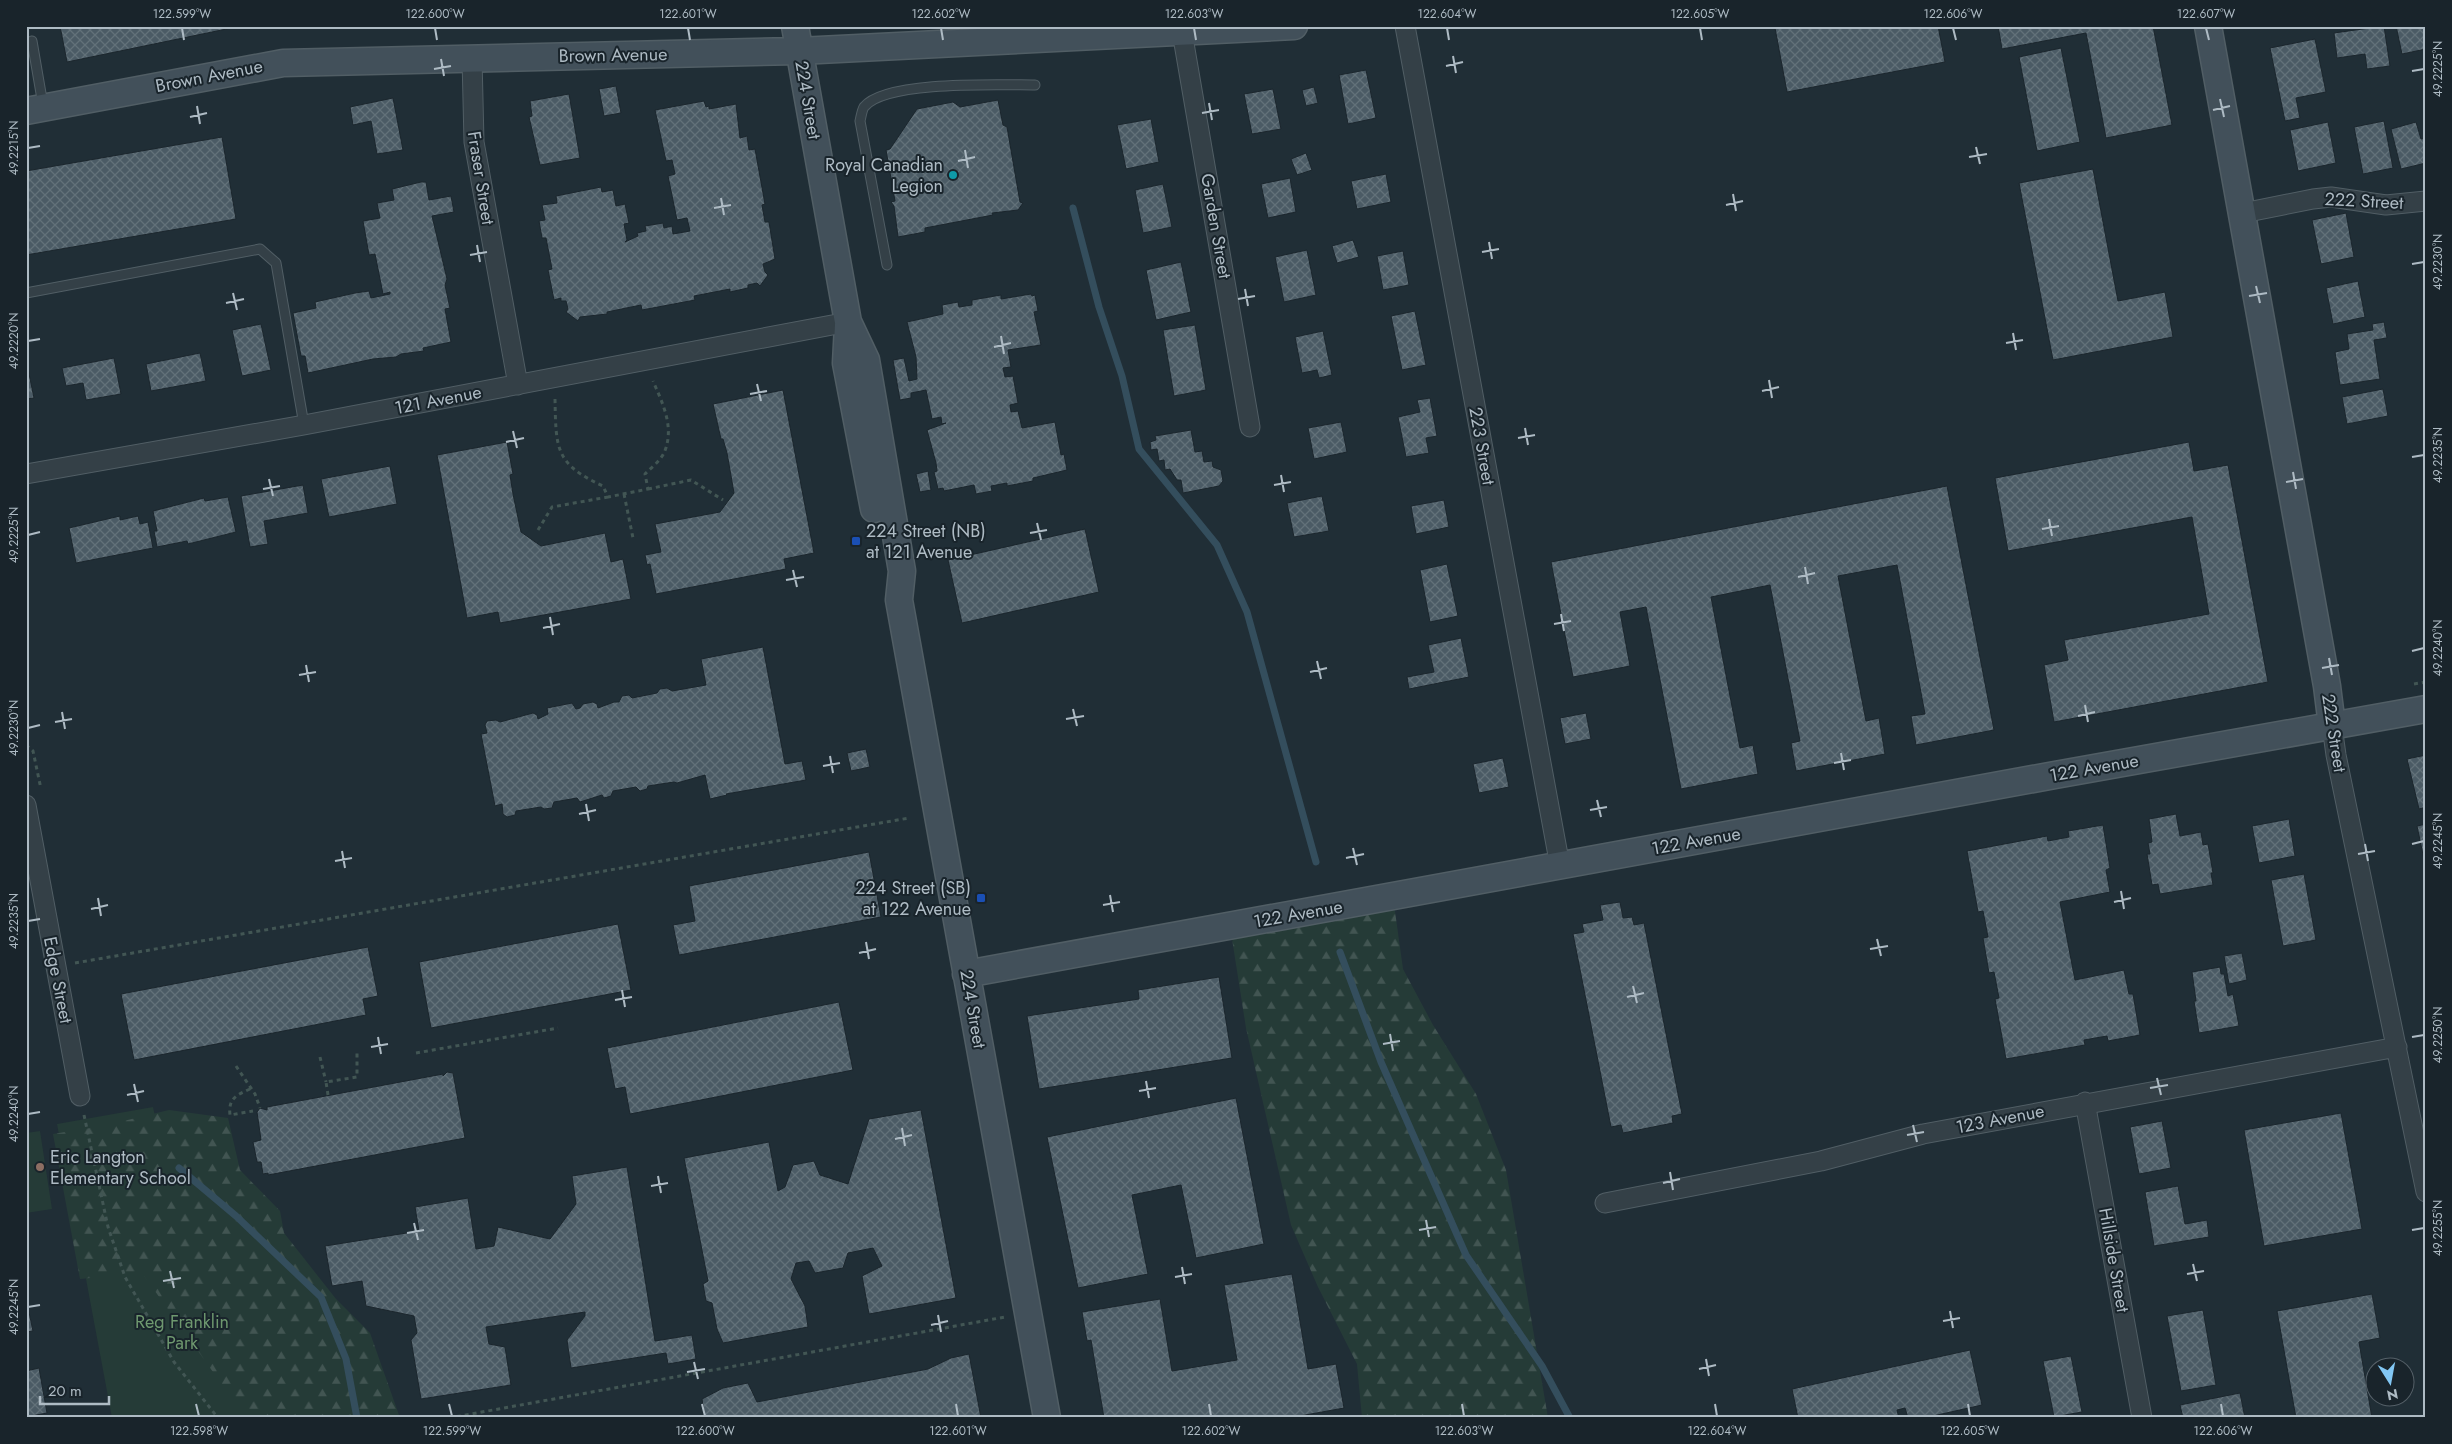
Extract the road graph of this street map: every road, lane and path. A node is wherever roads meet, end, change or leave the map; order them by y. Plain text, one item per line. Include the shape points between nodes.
1 (1294, 26) edge
2 (1405, 26) edge
3 (2208, 26) edge
4 (1182, 29) edge
5 (797, 39) edge
6 (32, 41) dead end
7 (472, 58) junction
8 (1035, 85) dead end
9 (35, 109) edge
10 (2426, 201) edge
11 (2243, 213) junction
12 (887, 265) dead end
13 (26, 293) edge
14 (848, 322) junction
15 (653, 381) dead end
16 (518, 385) junction
17 (555, 399) dead end
18 (304, 425) junction
19 (1250, 427) dead end
20 (26, 474) edge
21 (648, 489) junction
22 (624, 494) junction
23 (608, 497) junction
24 (723, 500) dead end
25 (538, 530) dead end
26 (633, 538) dead end
27 (2426, 709) edge
28 (2332, 726) junction
29 (26, 805) edge
30 (909, 818) dead end
31 (1560, 866) junction
32 (72, 963) dead end
33 (966, 974) junction
34 (558, 1028) dead end
35 (2397, 1047) junction
36 (357, 1053) dead end
37 (416, 1053) dead end
38 (320, 1057) dead end
39 (236, 1066) dead end
40 (326, 1082) junction
41 (250, 1089) junction
42 (328, 1095) dead end
43 (80, 1096) joint
44 (2085, 1102) junction
45 (260, 1108) dead end
46 (253, 1111) dead end
47 (2426, 1192) edge
48 (1605, 1203) dead end
49 (1028, 1313) junction
50 (218, 1418) edge
51 (449, 1418) edge
52 (1047, 1418) edge
53 (2142, 1418) edge

1 - 4 street, Brown Avenue
2 - 31 street, 223 Street
3 - 11 street, 222 Street
4 - 5 street, Brown Avenue via 1027,36
4 - 19 street, Garden Street
5 - 7 street, Brown Avenue
5 - 14 street, 224 Street
6 - 9 lane
7 - 9 street, Brown Avenue via 283,63
7 - 16 street, Fraser Street via 474,142
8 - 12 lane via 935,85 877,97 864,107 860,121
10 - 11 street, 222 Street via 2386,205 2331,197
11 - 28 street, 222 Street
13 - 18 lane via 260,250 276,264
14 - 16 street, 121 Avenue
14 - 33 street, 224 Street via 866,360 902,571 899,600
15 - 21 path via 667,414 669,436 663,455 645,474
16 - 18 street, 121 Avenue
17 - 23 path via 559,449 567,464 604,486
18 - 20 street, 121 Avenue
21 - 22 path
21 - 24 path via 691,480
22 - 23 path
22 - 26 path
23 - 25 path via 552,507
27 - 28 street, 122 Avenue
28 - 31 street, 122 Avenue
28 - 35 street, 222 Street
29 - 43 street, Edge Street
30 - 32 path
31 - 33 street, 122 Avenue
33 - 49 street, 224 Street
34 - 37 path
35 - 44 street, 123 Avenue
35 - 47 street, 222 Street
36 - 40 path via 357,1077
38 - 40 path
39 - 41 path
40 - 42 path
41 - 45 path
41 - 46 path via 234,1096 229,1106 230,1115
43 - 50 path via 108,1227 125,1277 174,1362
44 - 48 street, 123 Avenue via 1923,1134 1821,1162
44 - 53 street, Hillside Street
49 - 51 path
49 - 52 street, 224 Street

